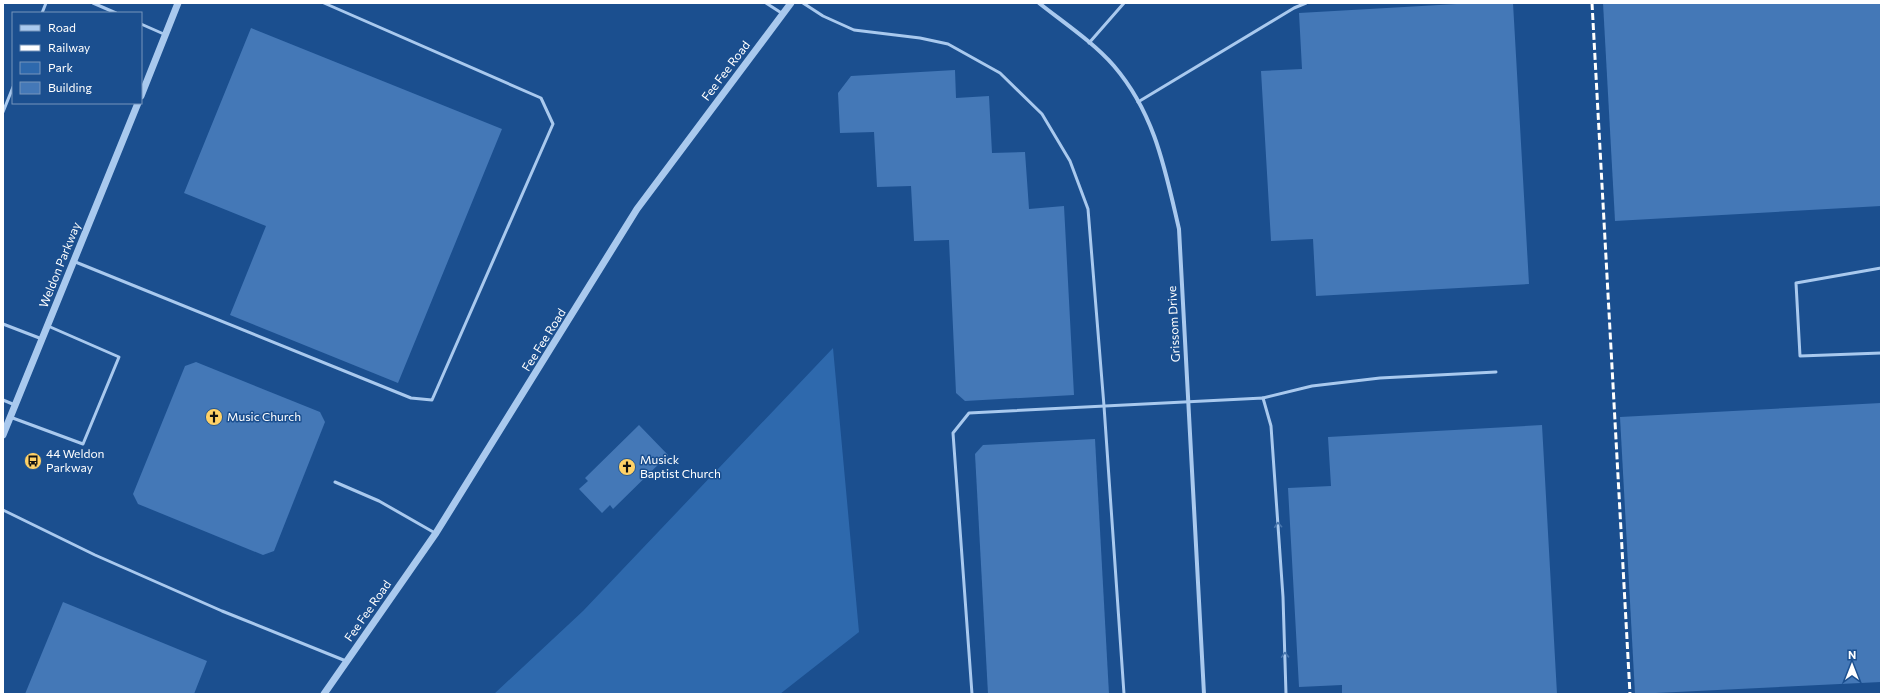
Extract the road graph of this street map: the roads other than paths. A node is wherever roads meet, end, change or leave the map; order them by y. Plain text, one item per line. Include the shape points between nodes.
1 (93, 3) edge
2 (178, 3) edge
3 (324, 3) edge
4 (766, 3) edge
5 (791, 3) edge
6 (803, 3) edge
7 (1039, 3) edge
8 (1124, 3) edge
9 (1306, 3) edge
10 (114, 12) edge
11 (783, 14) junction
12 (142, 24) edge
13 (166, 35) junction
14 (1089, 42) junction
15 (12, 90) edge
16 (142, 94) edge
17 (1138, 102) junction
18 (138, 104) edge
19 (3, 112) edge
20 (73, 261) junction
21 (1881, 268) edge
22 (3, 324) edge
23 (48, 326) junction
24 (42, 339) junction
25 (1881, 353) edge
26 (1496, 372) dead end
27 (1263, 398) junction
28 (3, 400) edge
29 (1188, 402) junction
30 (15, 405) junction
31 (1104, 406) junction
32 (10, 417) junction
33 (3, 435) edge
34 (336, 482) dead end
35 (3, 510) edge
36 (436, 533) junction
37 (346, 661) junction
38 (324, 694) edge
39 (972, 694) edge
40 (1124, 694) edge
41 (1204, 694) edge
42 (1286, 694) edge

1 - 10 lane
2 - 13 street
3 - 20 lane via 541,98 553,124 432,400 411,398
4 - 11 lane
5 - 11 street, Fee Fee Road
6 - 31 lane via 823,16 854,30 948,44 1000,74 1042,114 1070,161 1088,208
7 - 14 street, Grissom Drive
8 - 14 lane
9 - 17 lane
11 - 36 street, Fee Fee Road via 637,209
12 - 13 lane
13 - 16 street
14 - 17 street, Grissom Drive via 1114,66
15 - 19 lane
17 - 29 street, Grissom Drive via 1162,155 1179,229
18 - 20 street, Weldon Parkway
20 - 23 street, Weldon Parkway
21 - 25 lane via 1796,283 1800,356
22 - 24 lane
23 - 24 street, Weldon Parkway
23 - 32 lane via 119,357 83,444
24 - 30 street, Weldon Parkway
26 - 27 lane via 1380,378 1312,386
27 - 29 lane
42 -> 27 lane via 1283,597 1271,426
28 - 30 lane
29 - 31 lane
29 - 41 street, Grissom Drive
30 - 32 street, Weldon Parkway
31 - 39 lane via 969,413 953,433
31 - 40 lane
32 - 33 street, Weldon Parkway
34 - 36 lane via 379,501
35 - 37 lane via 95,555 222,611
36 - 37 street, Fee Fee Road
37 - 38 street, Fee Fee Road

